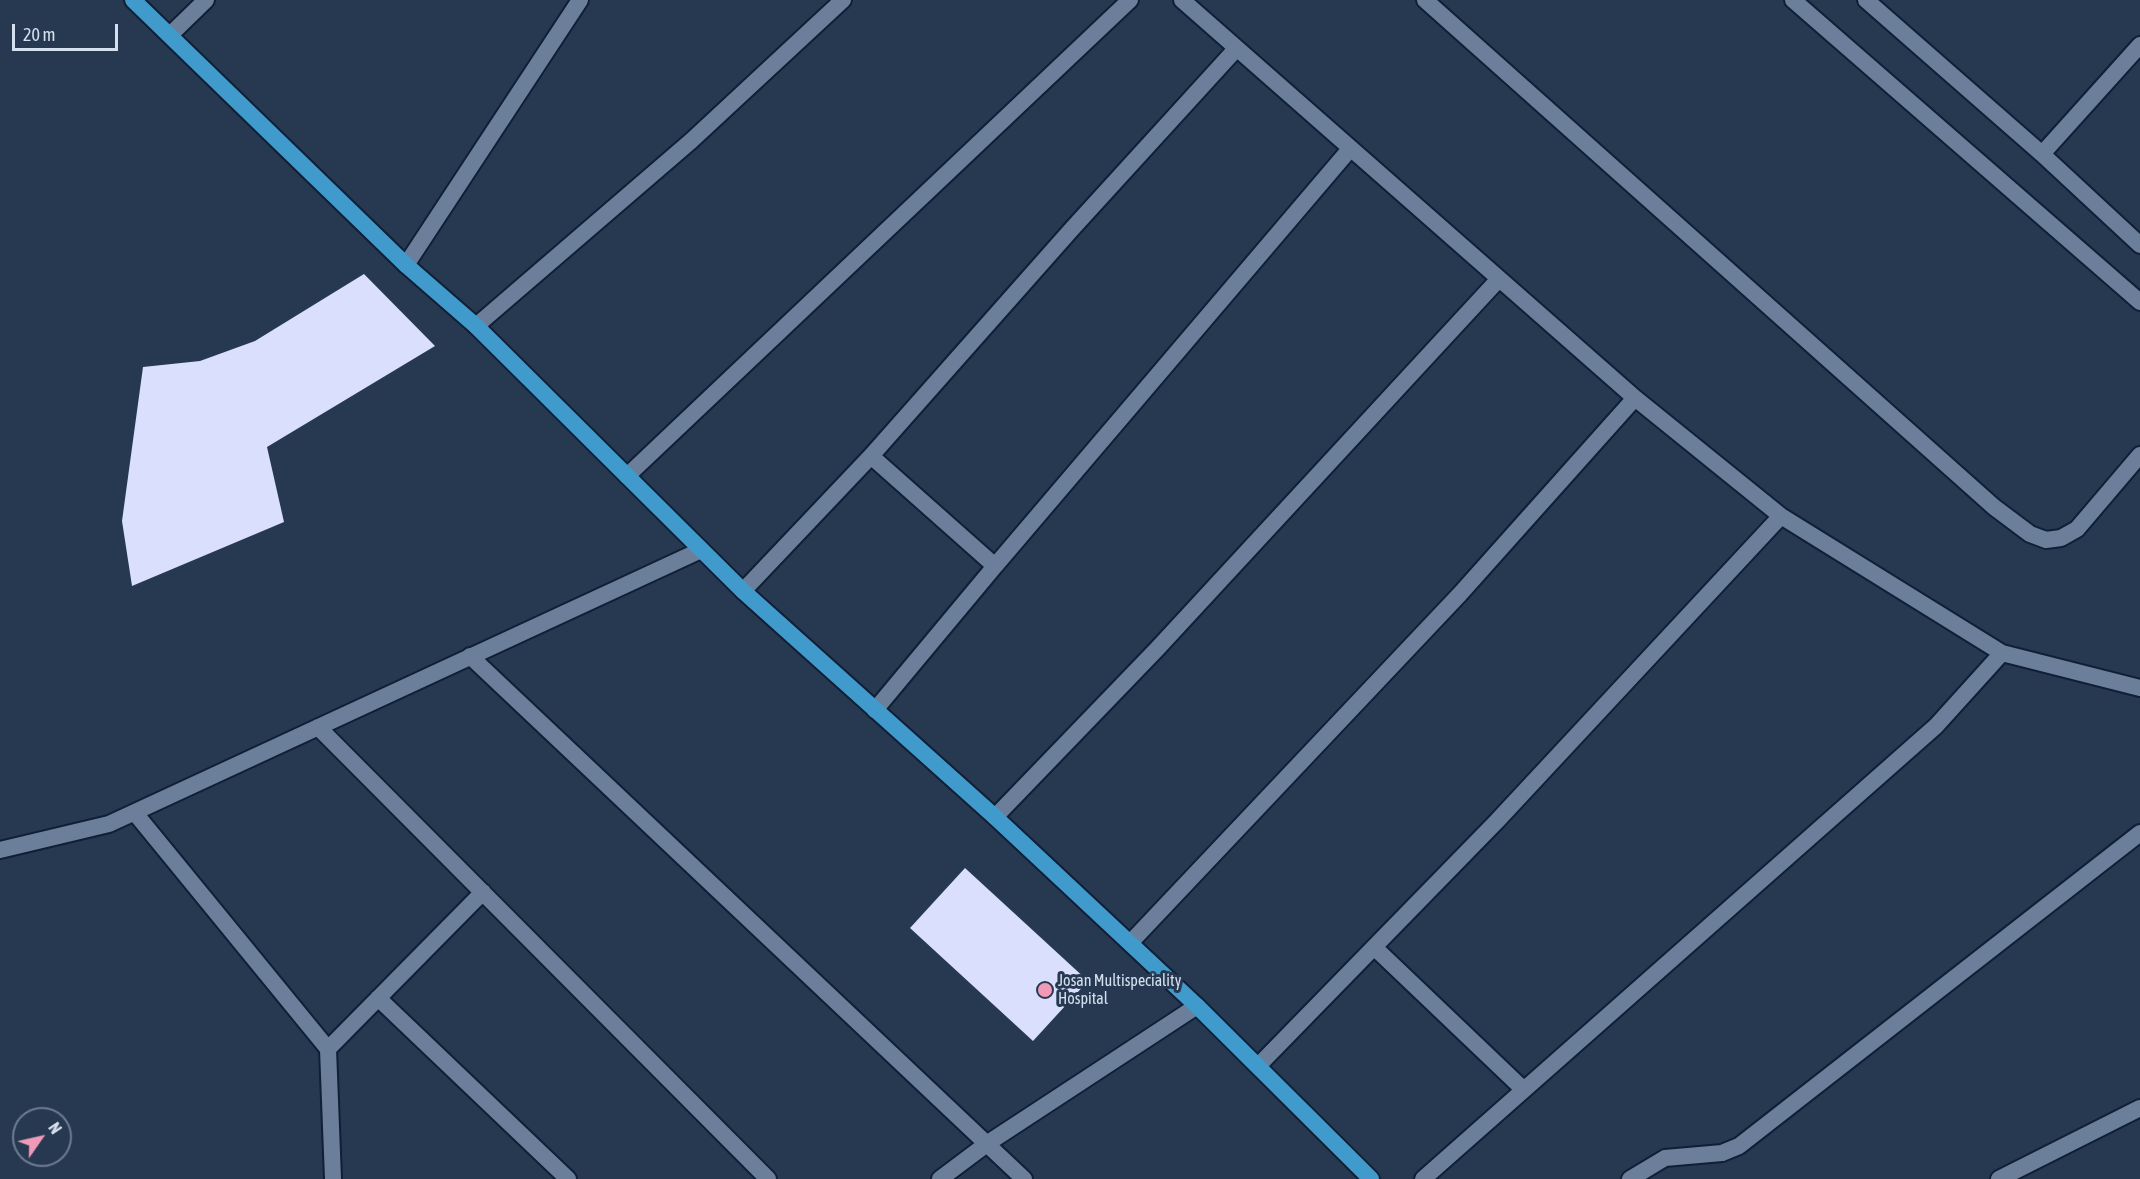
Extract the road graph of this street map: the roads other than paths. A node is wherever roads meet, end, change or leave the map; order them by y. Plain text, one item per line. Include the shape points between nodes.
1 (133, 0) edge
2 (207, 0) edge
3 (580, 0) edge
4 (843, 0) edge
5 (1130, 0) edge
6 (1182, 0) edge
7 (1425, 0) edge
8 (1793, 0) edge
9 (1866, 0) edge
10 (170, 35) junction
11 (2140, 45) edge
12 (1236, 49) junction
13 (1350, 149) junction
14 (2042, 154) junction
15 (2140, 245) edge
16 (406, 265) junction
17 (1498, 280) junction
18 (2140, 302) edge
19 (476, 326) junction
20 (1635, 398) junction
21 (2140, 455) edge
22 (871, 456) junction
23 (627, 476) junction
24 (1781, 516) junction
25 (701, 550) junction
26 (994, 566) junction
27 (743, 591) junction
28 (2002, 653) junction
29 (470, 657) junction
30 (2140, 688) edge
31 (875, 710) junction
32 (318, 727) junction
33 (135, 813) junction
34 (995, 817) junction
35 (2140, 833) edge
36 (0, 850) edge
37 (483, 892) junction
38 (1130, 943) junction
39 (1375, 948) junction
40 (378, 998) junction
41 (1197, 1006) junction
42 (328, 1049) junction
43 (1258, 1066) junction
44 (1524, 1090) junction
45 (2140, 1108) edge
46 (988, 1143) junction
47 (333, 1179) edge
48 (568, 1179) edge
49 (768, 1179) edge
50 (940, 1179) edge
51 (1024, 1179) edge
52 (1371, 1179) edge
53 (1423, 1179) edge
54 (1630, 1179) edge
55 (1999, 1179) edge

1 - 10 highway
2 - 10 street
3 - 16 street
4 - 19 street via 691,141
5 - 23 street
6 - 12 street
7 - 21 street via 1985,499 2030,534 2046,540 2061,538 2077,529
8 - 18 street
9 - 14 street
10 - 16 highway
11 - 14 street
12 - 13 street
12 - 22 street
13 - 17 street
13 - 26 street
14 - 15 street
16 - 19 highway
17 - 20 street
17 - 34 street via 1158,649
19 - 23 highway
20 - 24 street
20 - 38 street via 1460,594
22 - 26 street
22 - 27 street
23 - 25 highway
24 - 28 street
24 - 39 street
25 - 27 highway
25 - 29 street
26 - 31 street
27 - 31 highway
28 - 30 street
28 - 44 street via 1936,726
29 - 32 street
29 - 46 street
31 - 34 highway
32 - 33 street
32 - 37 street
33 - 36 street via 109,824
33 - 42 street
34 - 38 highway
35 - 54 street via 1739,1146 1722,1153 1665,1158
37 - 40 street
37 - 49 street
38 - 41 highway
39 - 43 street
39 - 44 street
40 - 42 street
40 - 48 street
41 - 43 highway
41 - 46 street
42 - 47 street
43 - 52 highway
44 - 53 street
45 - 55 street
46 - 50 street
46 - 51 street

